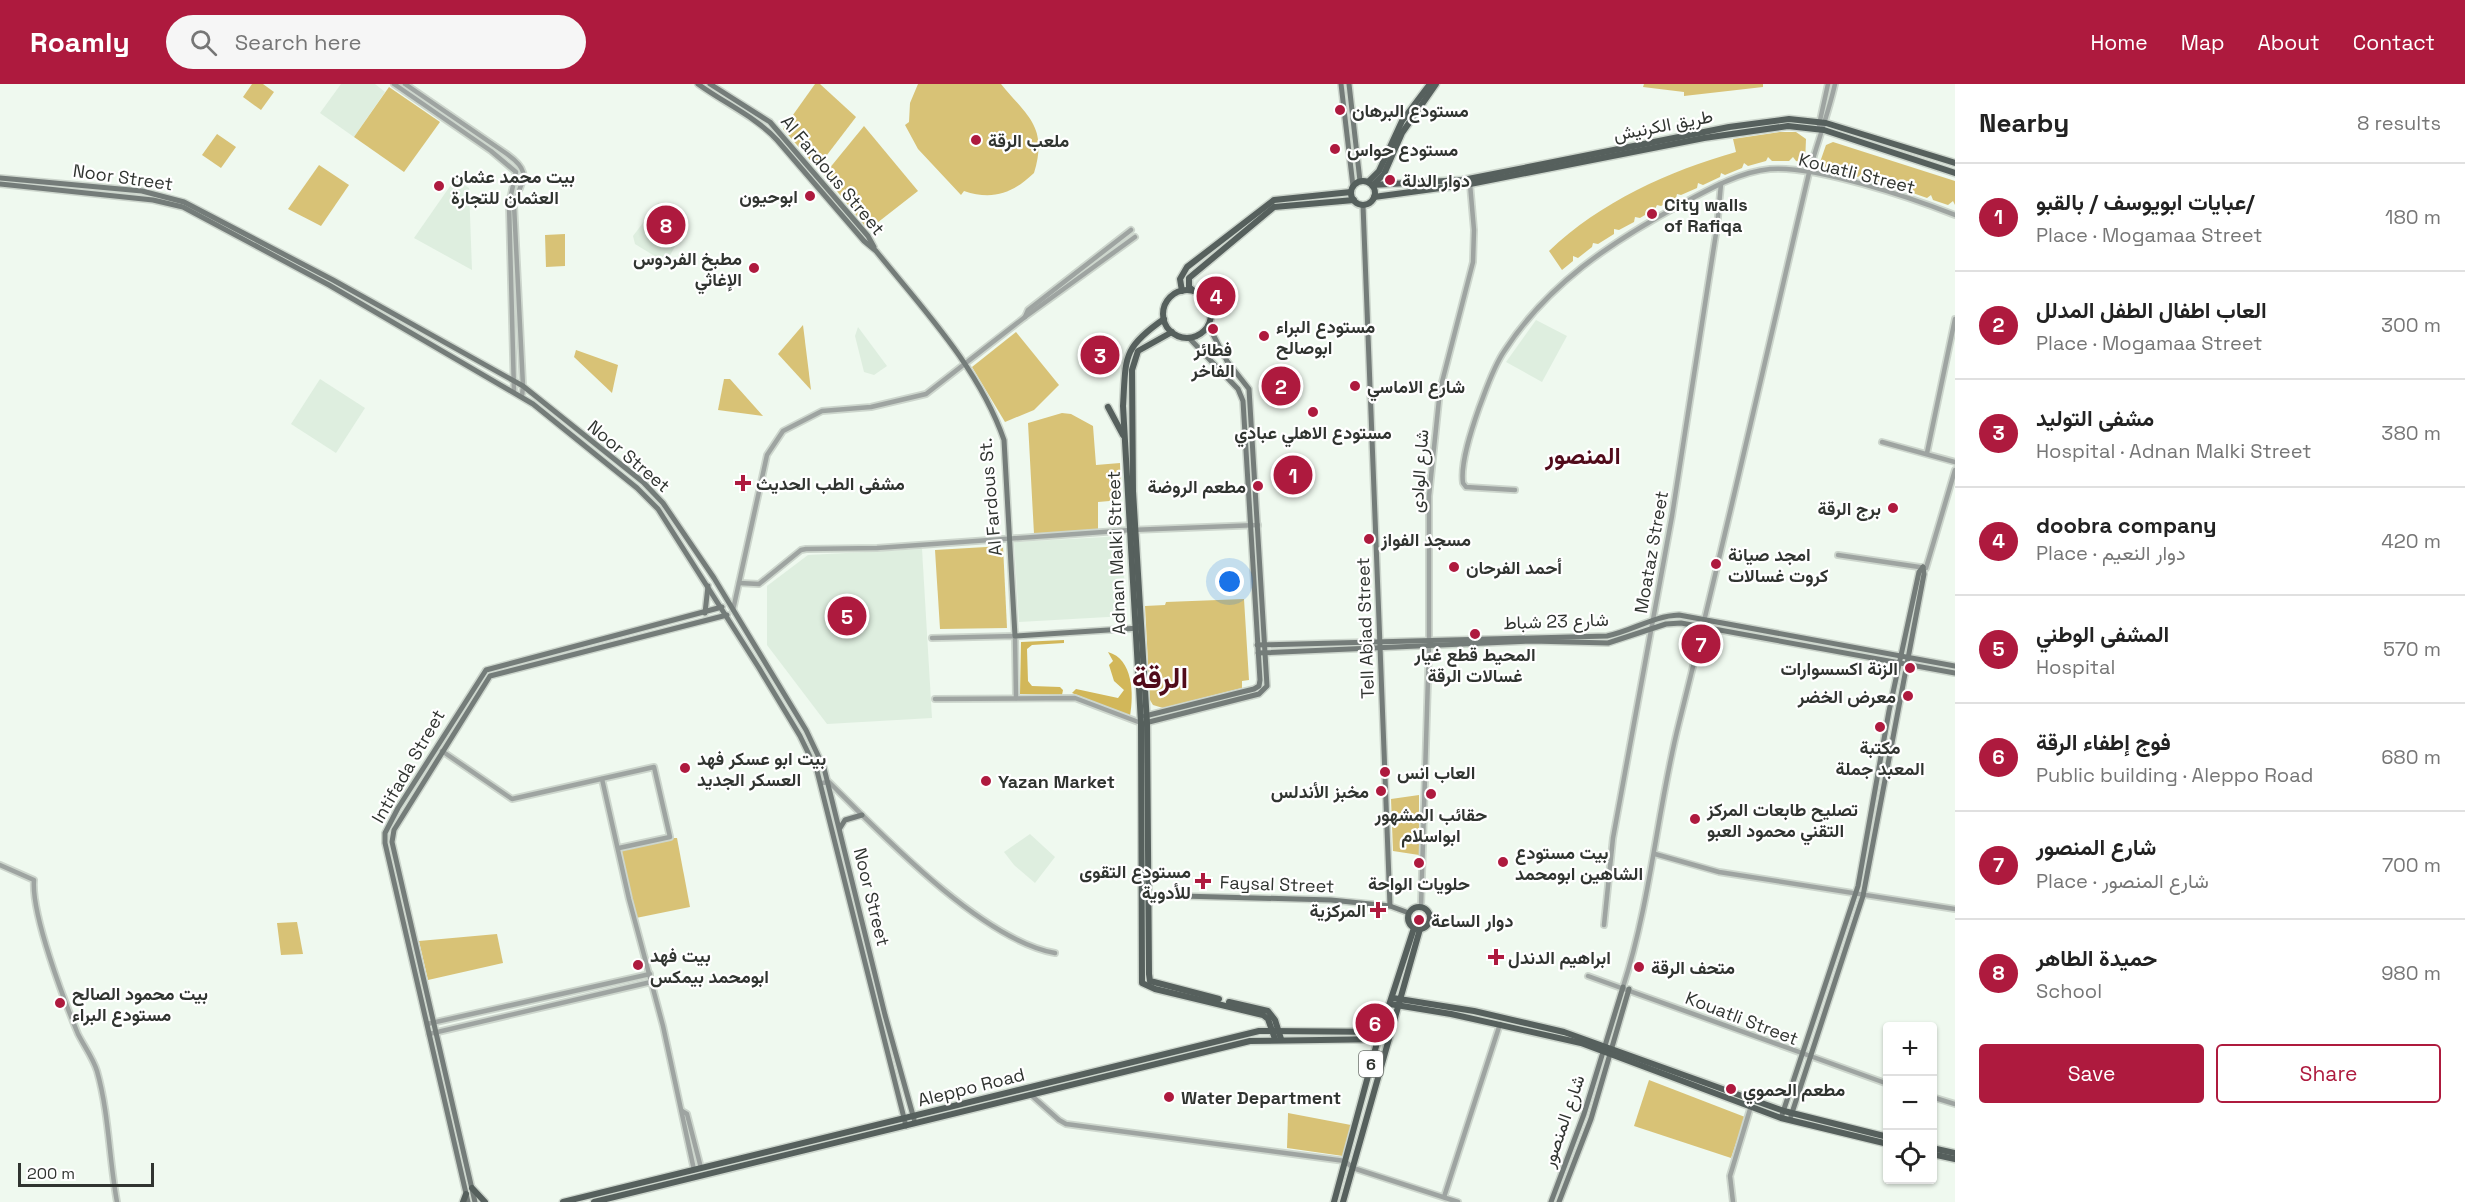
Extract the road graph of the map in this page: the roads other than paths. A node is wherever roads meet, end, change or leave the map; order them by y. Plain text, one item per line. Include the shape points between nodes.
1 (394, 84) edge
2 (405, 84) edge
3 (698, 84) edge
4 (710, 84) edge
5 (1341, 84) edge
6 (1349, 84) edge
7 (1430, 84) edge
8 (1436, 84) edge
9 (1828, 84) edge
10 (1834, 84) edge
11 (1822, 126) junction
12 (1955, 163) edge
13 (1810, 171) junction
14 (1955, 173) edge
15 (0, 178) edge
16 (1360, 182) junction
17 (1370, 183) junction
18 (0, 184) edge
19 (1470, 184) junction
20 (1721, 184) junction
21 (1352, 189) junction
22 (1374, 196) junction
23 (1354, 200) junction
24 (1363, 205) junction
25 (1955, 215) edge
26 (1131, 230) dead end
27 (1136, 237) dead end
28 (876, 251) junction
29 (1207, 256) junction
30 (1182, 291) junction
31 (1194, 291) junction
32 (1025, 316) junction
33 (1164, 319) junction
34 (1955, 319) edge
35 (1208, 325) junction
36 (1172, 332) junction
37 (1189, 338) junction
38 (966, 366) junction
39 (514, 381) junction
40 (523, 386) junction
41 (514, 391) junction
42 (522, 396) junction
43 (1108, 407) dead end
44 (1125, 441) junction
45 (1882, 442) dead end
46 (1927, 453) junction
47 (1955, 462) edge
48 (1955, 470) edge
49 (1515, 490) dead end
50 (1250, 525) junction
51 (1257, 525) junction
52 (1133, 530) junction
53 (1010, 538) junction
54 (1838, 555) dead end
55 (1923, 567) junction
56 (739, 583) junction
57 (708, 584) junction
58 (735, 600) junction
59 (728, 603) junction
60 (721, 608) junction
61 (733, 610) junction
62 (705, 613) junction
63 (725, 616) junction
64 (1652, 620) junction
65 (1706, 620) junction
66 (1704, 627) junction
67 (1138, 628) junction
68 (1651, 628) junction
69 (1015, 636) junction
70 (932, 638) dead end
71 (1429, 642) junction
72 (1380, 644) junction
73 (1257, 645) junction
74 (1265, 645) junction
75 (1258, 653) junction
76 (1265, 653) junction
77 (1903, 660) junction
78 (1955, 666) edge
79 (1955, 672) edge
80 (1016, 698) junction
81 (935, 699) dead end
82 (1143, 720) junction
83 (442, 751) junction
84 (824, 768) junction
85 (817, 771) junction
86 (602, 779) junction
87 (829, 782) junction
88 (822, 783) junction
89 (862, 815) junction
90 (840, 828) junction
91 (619, 848) junction
92 (1655, 854) junction
93 (0, 865) edge
94 (1145, 895) junction
95 (1856, 895) junction
96 (1863, 896) junction
97 (1390, 906) junction
98 (1421, 907) junction
99 (1955, 909) edge
100 (1409, 913) junction
101 (1604, 924) dead end
102 (1417, 929) junction
103 (1055, 953) dead end
104 (650, 974) junction
105 (1588, 976) dead end
106 (651, 982) junction
107 (1626, 988) junction
108 (1395, 1001) junction
109 (434, 1022) junction
110 (427, 1024) junction
111 (1500, 1024) junction
112 (1275, 1030) junction
113 (436, 1032) junction
114 (1380, 1032) junction
115 (429, 1034) junction
116 (1389, 1036) junction
117 (1278, 1039) junction
118 (1378, 1039) junction
119 (1603, 1048) junction
120 (1610, 1051) junction
121 (1803, 1055) junction
122 (1810, 1057) junction
123 (1883, 1083) edge
124 (1030, 1095) junction
125 (1937, 1099) edge
126 (1955, 1104) edge
127 (1751, 1106) junction
128 (1783, 1115) junction
129 (1791, 1117) junction
130 (914, 1120) junction
131 (905, 1122) junction
132 (1883, 1136) edge
133 (1883, 1143) edge
134 (1937, 1149) edge
135 (1955, 1153) edge
136 (1937, 1155) edge
137 (1955, 1159) edge
138 (1345, 1161) junction
139 (1353, 1168) junction
140 (697, 1169) junction
141 (472, 1188) junction
142 (465, 1194) joint
143 (1444, 1197) junction
144 (117, 1202) edge
145 (465, 1202) edge
146 (475, 1202) edge
147 (485, 1202) edge
148 (563, 1202) edge
149 (594, 1202) edge
150 (1334, 1202) edge
151 (1343, 1202) edge
152 (1458, 1202) edge
153 (1551, 1202) edge
154 (1559, 1202) edge
155 (1732, 1202) edge

1 - 39 street via 516,172 509,204
2 - 40 street via 521,164 524,171 514,205
3 - 28 main road, Al Fardous Street via 765,127
4 - 28 main road, Al Fardous Street via 770,122 868,236
5 - 21 main road
6 - 16 main road
7 - 17 main road via 1402,121
8 - 17 main road via 1402,133 1384,174
9 - 11 street, شارع المنصور
10 - 11 street, شارع المنصور
11 - 12 main road, طريق الكرنيش
11 - 13 street, شارع المنصور
11 - 14 main road, طريق الكرنيش
11 - 17 main road, طريق الكرنيش via 1788,119 1770,121 1463,180
11 - 19 main road, طريق الكرنيش via 1788,126 1715,136
13 - 20 street, Kouatli Street via 1770,169
13 - 25 street, Kouatli Street
13 - 65 street, شارع المنصور
15 - 39 main road, Noor Street via 142,192 184,202
16 - 17 main road
16 - 21 main road
17 - 22 main road
18 - 41 main road, Noor Street via 153,200 183,207
19 - 22 main road, طريق الكرنيش
19 - 71 street, شارع الوادى via 1473,262 1445,366 1435,426 1430,496
20 - 49 street, Kouatli Street via 1641,226 1580,266 1534,312 1503,351 1471,430 1462,478 1466,487
20 - 64 street, Moataz Street via 1699,353
21 - 23 main road
21 - 29 main road via 1274,200
22 - 24 main road
23 - 24 main road
23 - 29 main road via 1274,207
24 - 72 main road, Tell Abiad Street
26 - 32 street
27 - 32 street
28 - 38 main road, Al Fardous St.
29 - 30 main road via 1184,273 1180,279
29 - 31 main road via 1189,278
30 - 31 main road
30 - 33 main road via 1167,301
31 - 35 main road via 1209,305
32 - 38 street
33 - 36 main road
33 - 44 main road, Adnan Malki Street via 1135,342 1126,358
34 - 46 street
35 - 37 main road
35 - 51 main road via 1227,361 1249,389
36 - 37 main road
36 - 52 main road, Adnan Malki Street via 1144,347 1133,360
37 - 50 main road via 1238,389 1243,401
38 - 53 main road, Al Fardous St. via 995,413 1004,440
38 - 56 street via 926,394 871,407 822,411 783,431 767,454
39 - 40 main road, Noor Street
39 - 41 street
40 - 42 street
40 - 59 main road, Noor Street via 643,482 663,503
41 - 42 main road, Noor Street
42 - 57 main road, Noor Street via 658,509
43 - 44 main road
44 - 52 main road, Adnan Malki Street
45 - 46 street
46 - 47 street
48 - 55 street via 1926,568
50 - 51 street
50 - 52 street
50 - 73 main road
51 - 74 main road
52 - 53 street
52 - 67 main road, Adnan Malki Street
53 - 56 street via 806,549 759,584
53 - 69 main road, Al Fardous St.
54 - 55 street
55 - 77 main road
56 - 58 street
57 - 60 main road, Noor Street
57 - 62 main road
58 - 59 street
58 - 61 street
59 - 60 main road, Intifada Street
59 - 61 main road, Noor Street
60 - 62 main road, Intifada Street
60 - 63 main road, Noor Street
61 - 63 main road, Intifada Street
61 - 84 main road, Noor Street via 806,730
62 - 110 main road, Intifada Street via 486,669 479,676 385,833
63 - 83 main road, Intifada Street via 490,676
63 - 85 main road, Noor Street via 800,736
64 - 65 main road, شارع 23 شباط via 1679,615
64 - 68 street, Moataz Street
64 - 71 main road, شارع 23 شباط via 1607,636
65 - 66 street, شارع المنصور
65 - 77 main road, شارع 23 شباط
66 - 68 main road, شارع 23 شباط via 1681,623
66 - 77 main road, شارع 23 شباط
66 - 92 street, شارع المنصور via 1665,781
67 - 69 main road
67 - 82 main road, Adnan Malki Street
68 - 71 main road, شارع 23 شباط via 1608,643
68 - 101 street, Moataz Street via 1613,838
69 - 70 street
69 - 80 street
71 - 72 main road, شارع 23 شباط
71 - 98 street, شارع الوادى
72 - 74 main road, شارع 23 شباط
72 - 76 main road, شارع 23 شباط
72 - 97 main road, Tell Abiad Street
73 - 74 main road, شارع 23 شباط
73 - 75 main road
74 - 76 main road
75 - 76 main road, شارع 23 شباط
75 - 82 main road via 1260,680 1254,689
76 - 82 main road via 1264,691
77 - 78 main road, شارع 23 شباط
77 - 79 main road, شارع 23 شباط
77 - 95 main road
77 - 96 main road
80 - 81 street
80 - 82 street via 1074,698
82 - 94 main road, Adnan Malki Street
83 - 86 street via 512,799
83 - 109 main road, Intifada Street via 392,835
84 - 85 main road
84 - 87 main road, Noor Street
85 - 88 main road, Noor Street
86 - 91 street
86 - 91 street via 654,767 670,837
87 - 88 street
87 - 89 street
87 - 90 main road, Noor Street
88 - 131 main road, Noor Street
89 - 90 main road via 845,820
89 - 103 street via 930,878 998,932 1033,949
90 - 130 main road, Noor Street
91 - 104 street
92 - 95 street via 1719,872
92 - 107 street, شارع المنصور
93 - 144 street via 34,880 39,922 104,1097
94 - 97 main road, Faysal Street via 1331,900
94 - 112 main road, Adnan Malki Street via 1150,981 1261,1008 1272,1016
94 - 112 main road, Adnan Malki Street via 1142,983 1263,1015
95 - 96 street
95 - 121 main road
96 - 99 street
96 - 122 main road
97 - 100 main road, Faysal Street
98 - 100 main road
98 - 102 main road via 1430,919
100 - 102 main road via 1408,922
102 - 108 main road, 6
104 - 106 street
104 - 109 street
105 - 107 street, Kouatli Street
106 - 113 street
106 - 140 street via 682,1111 687,1114
107 - 119 main road, شارع المنصور
107 - 120 main road, شارع المنصور
107 - 121 street, Kouatli Street
108 - 111 main road
108 - 114 main road, 6
108 - 116 main road, 6
108 - 119 main road via 1474,1011 1564,1032
109 - 110 street
109 - 113 main road, Intifada Street
110 - 115 main road, Intifada Street
111 - 119 main road
111 - 143 street
112 - 114 main road, Aleppo Road
112 - 117 main road
112 - 130 main road, Aleppo Road
113 - 115 street
113 - 141 main road, Intifada Street
114 - 116 main road, Aleppo Road
114 - 118 main road, 6
115 - 142 main road, Intifada Street
116 - 118 main road, Aleppo Road
116 - 139 main road, 6
117 - 118 main road, Aleppo Road
117 - 124 main road, Aleppo Road via 1250,1041
118 - 138 main road, 6
119 - 120 main road
119 - 153 main road, شارع المنصور via 1584,1114
120 - 127 main road
120 - 128 main road
120 - 154 main road, شارع المنصور via 1591,1119
121 - 122 street, Kouatli Street
121 - 128 main road
122 - 123 street, Kouatli Street
122 - 129 main road
124 - 130 main road, Aleppo Road
124 - 138 street via 1059,1120 1078,1126
125 - 126 street
127 - 128 main road
127 - 155 street via 1730,1176
128 - 129 main road
129 - 132 main road
129 - 133 main road
130 - 131 main road, Aleppo Road
131 - 140 main road, Aleppo Road
131 - 149 main road, Aleppo Road
134 - 135 main road
136 - 137 main road
138 - 139 street
138 - 150 main road, 6
139 - 143 street
139 - 151 main road, 6
140 - 148 main road, Aleppo Road
141 - 146 main road, Intifada Street
141 - 147 main road
142 - 145 main road
143 - 152 street

